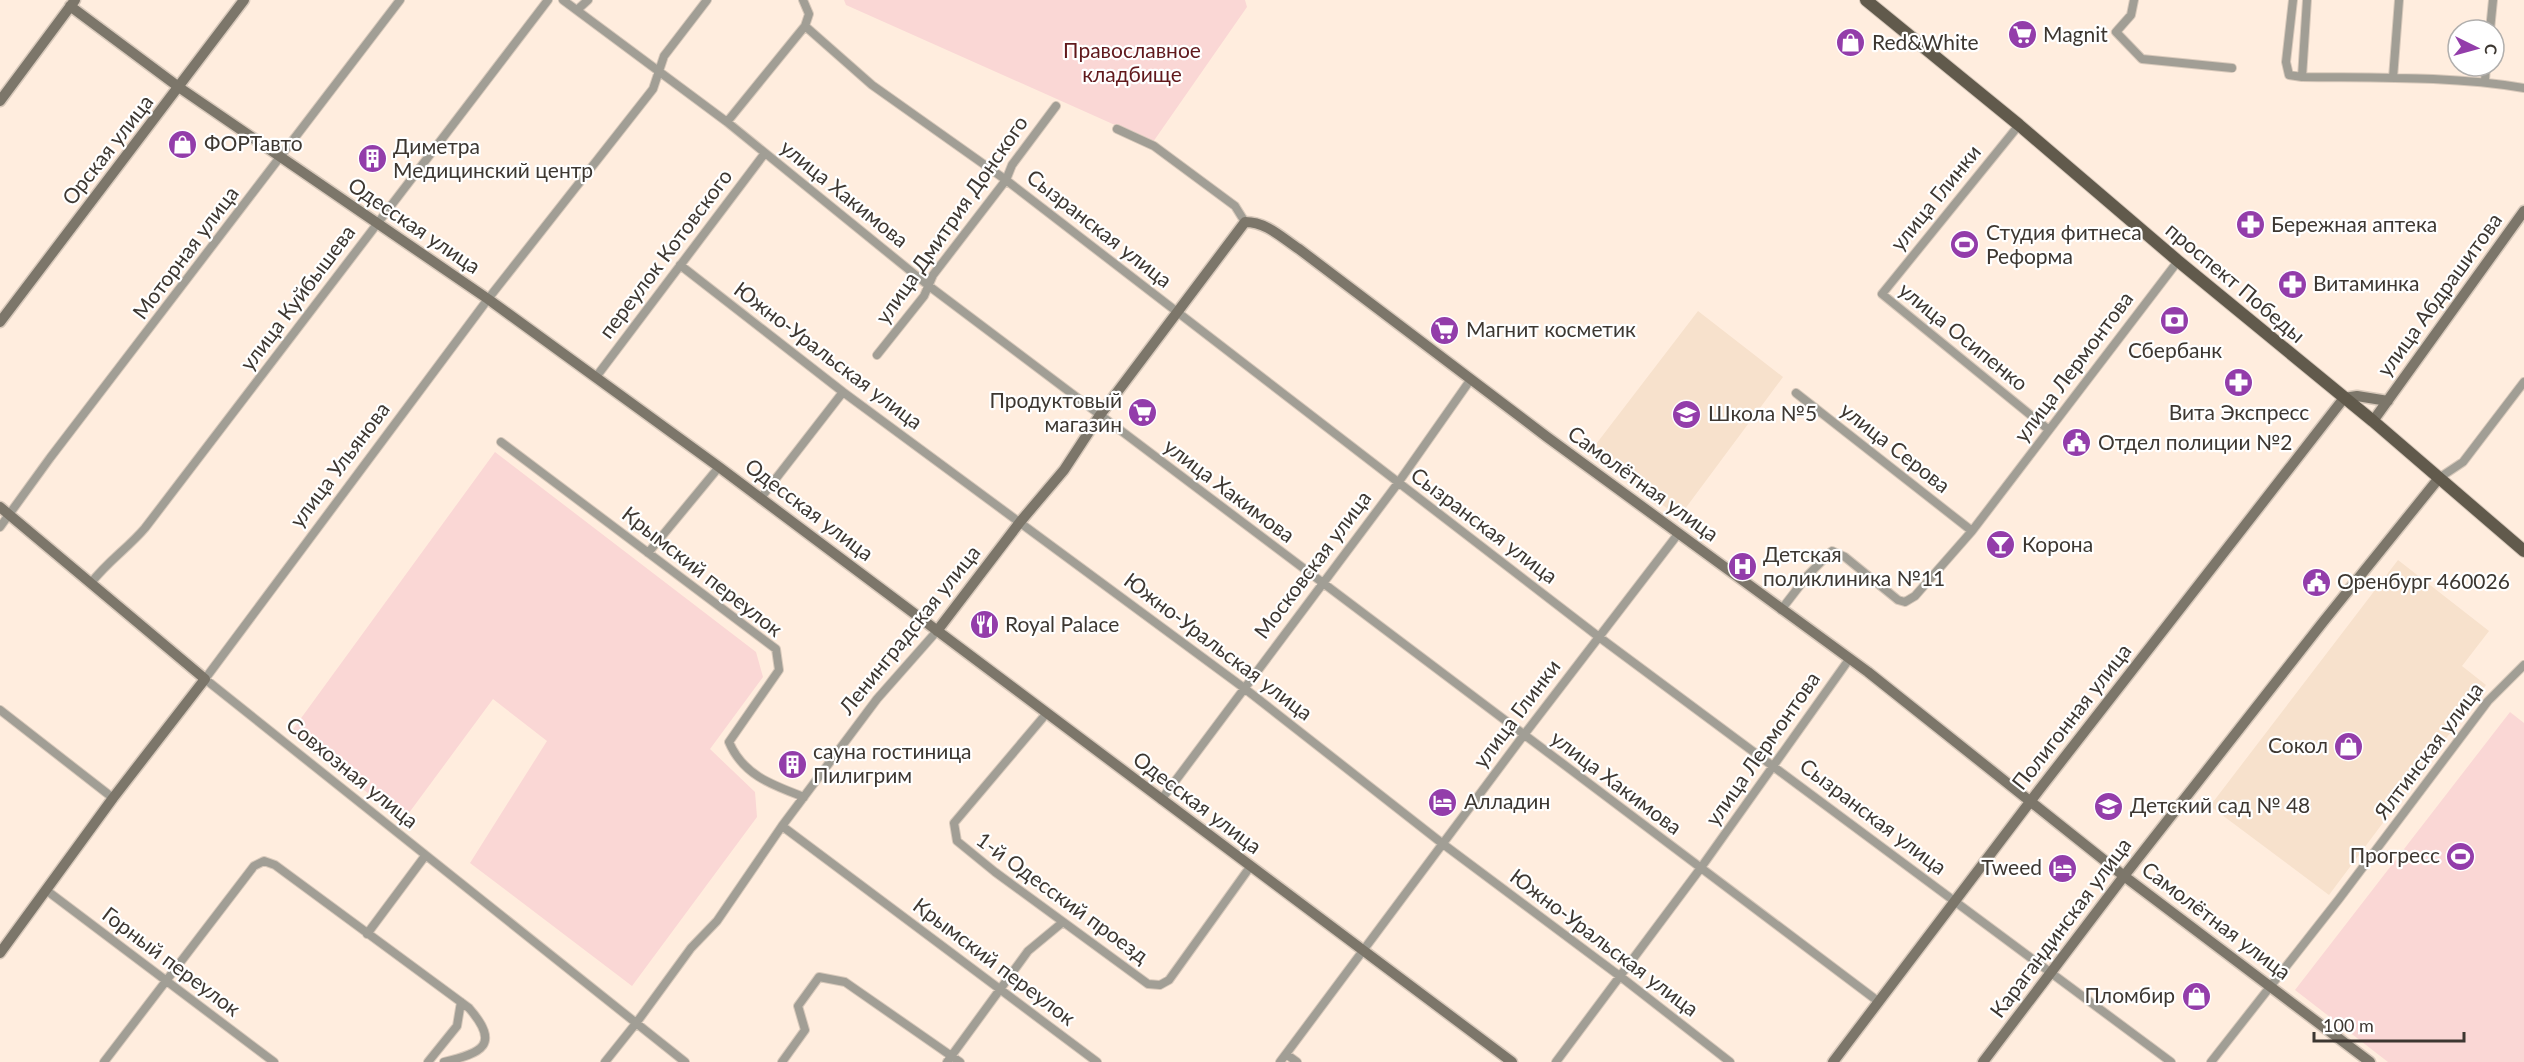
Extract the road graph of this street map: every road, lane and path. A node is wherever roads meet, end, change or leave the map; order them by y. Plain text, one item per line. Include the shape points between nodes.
1 (244, 0) edge
2 (400, 0) edge
3 (548, 0) edge
4 (563, 0) edge
5 (588, 0) edge
6 (707, 0) edge
7 (803, 0) edge
8 (1866, 0) edge
9 (2134, 0) edge
10 (2293, 0) edge
11 (2307, 0) edge
12 (2399, 0) edge
13 (2493, 0) edge
14 (72, 3) edge
15 (577, 10) junction
16 (2491, 18) edge
17 (805, 26) junction
18 (2232, 68) dead end
19 (660, 71) junction
20 (2302, 77) junction
21 (2392, 78) junction
22 (2485, 78) edge
23 (2485, 81) junction
24 (180, 88) junction
25 (2524, 88) edge
26 (0, 101) edge
27 (1056, 106) dead end
28 (727, 122) junction
29 (2019, 125) junction
30 (1117, 129) dead end
31 (765, 153) junction
32 (280, 158) junction
33 (1006, 180) junction
34 (2524, 211) edge
35 (1245, 222) junction
36 (377, 224) junction
37 (2178, 261) junction
38 (680, 265) junction
39 (929, 286) junction
40 (1882, 294) joint
41 (488, 299) junction
42 (1176, 312) junction
43 (0, 322) edge
44 (877, 355) dead end
45 (596, 377) junction
46 (1471, 379) junction
47 (2524, 382) edge
48 (843, 392) junction
49 (1796, 393) dead end
50 (2344, 398) junction
51 (2388, 401) junction
52 (1100, 416) junction
53 (2373, 421) junction
54 (2049, 430) junction
55 (501, 442) dead end
56 (719, 467) junction
57 (2439, 478) junction
58 (1398, 483) junction
59 (760, 499) junction
60 (0, 507) edge
61 (9, 515) junction
62 (1020, 522) junction
63 (0, 527) edge
64 (1972, 531) junction
65 (1678, 534) junction
66 (2524, 551) edge
67 (648, 553) junction
68 (91, 583) junction
69 (1321, 584) junction
70 (1781, 610) junction
71 (937, 630) junction
72 (1599, 637) junction
73 (1850, 658) junction
74 (2524, 665) edge
75 (204, 679) junction
76 (1244, 688) junction
77 (1, 714) edge
78 (1046, 714) junction
79 (1523, 735) junction
80 (1774, 765) junction
81 (804, 797) junction
82 (113, 798) junction
83 (1161, 800) junction
84 (2031, 801) junction
85 (782, 826) junction
86 (1443, 844) junction
87 (425, 856) junction
88 (1250, 867) junction
89 (1700, 869) junction
90 (2124, 876) junction
91 (46, 890) junction
92 (1954, 902) junction
93 (1063, 922) junction
94 (367, 934) junction
95 (1364, 952) junction
96 (0, 953) edge
97 (2051, 974) junction
98 (1622, 977) junction
99 (166, 980) junction
100 (2269, 986) junction
101 (1001, 988) junction
102 (461, 1002) junction
103 (1879, 1002) junction
104 (637, 1022) junction
105 (1286, 1054) junction
106 (950, 1059) edge
107 (104, 1062) edge
108 (274, 1062) edge
109 (428, 1062) edge
110 (444, 1062) edge
111 (605, 1062) edge
112 (686, 1062) edge
113 (782, 1062) edge
114 (960, 1062) edge
115 (1097, 1062) edge
116 (1280, 1062) edge
117 (1297, 1062) edge
118 (1512, 1062) edge
119 (1556, 1062) edge
120 (1730, 1062) edge
121 (1833, 1062) edge
122 (1983, 1062) edge
123 (2171, 1062) edge
124 (2211, 1062) edge
125 (2370, 1062) edge

1 - 24 street, Орская улица
2 - 32 street, Моторная улица
3 - 36 street, улица Куйбышева
4 - 15 street, улица Хакимова
5 - 15 street
6 - 19 street, улица Ульянова via 664,56
7 - 17 street via 809,14
8 - 29 main road, проспект Победы
9 - 18 street via 2131,15 2116,32 2142,59
10 - 20 street via 2286,62 2289,75
11 - 20 street
12 - 21 street
13 - 16 street
14 - 24 street, Одесская улица
14 - 26 street
15 - 19 street, улица Хакимова
17 - 28 street
17 - 33 street, Сызранская улица via 872,85
19 - 28 street, улица Хакимова
19 - 41 street, улица Ульянова via 654,89
20 - 21 street
21 - 23 street
22 - 23 street
23 - 25 street
24 - 32 street, Одесская улица
24 - 43 street, Орская улица
27 - 33 street, улица Дмитрия Донского via 1012,165
28 - 31 street, улица Хакимова
29 - 37 main road, проспект Победы
29 - 40 street, улица Глинки
30 - 35 street via 1154,146 1236,206
31 - 38 street, переулок Котовского
31 - 39 street, улица Хакимова
32 - 36 street, Одесская улица
32 - 61 street, Моторная улица
33 - 39 street, улица Дмитрия Донского via 933,275
33 - 42 street, Сызранская улица
34 - 51 street, улица Абдрашитова
35 - 42 street, Ленинградская улица
35 - 46 street, Самолётная улица via 1267,227
36 - 41 street, Одесская улица
36 - 68 street, улица Куйбышева via 134,542 102,568
37 - 50 main road, проспект Победы
37 - 54 street, улица Лермонтова
38 - 45 street, переулок Котовского
38 - 48 street, Южно-Уральская улица
39 - 44 street, улица Дмитрия Донского
39 - 52 street, улица Хакимова
40 - 54 street, улица Осипенко
41 - 45 street, Одесская улица
41 - 75 street, улица Ульянова
42 - 52 street, Ленинградская улица
42 - 58 street, Сызранская улица
45 - 56 street, Одесская улица
46 - 58 street, Московская улица
46 - 65 street, Самолётная улица
47 - 57 street via 2463,462
48 - 59 street
48 - 62 street, Южно-Уральская улица
49 - 64 street, улица Серова
50 - 51 street, улица Абдрашитова
50 - 53 main road, проспект Победы
50 - 84 street, Полигонная улица
51 - 53 street, улица Абдрашитова
52 - 62 street, Ленинградская улица via 1064,470
52 - 69 street, улица Хакимова
53 - 57 main road, проспект Победы
54 - 64 street, улица Лермонтова
55 - 67 street, Крымский переулок
56 - 59 street, Одесская улица
56 - 67 street
57 - 66 main road, проспект Победы
57 - 90 street, Карагандинская улица
58 - 69 street, Московская улица
58 - 72 street, Сызранская улица
59 - 71 street, Одесская улица
60 - 61 street, Совхозная улица
61 - 63 street, Моторная улица
61 - 68 street, Совхозная улица
62 - 71 street, Ленинградская улица
62 - 76 street, Южно-Уральская улица
64 - 70 street, улица Лермонтова via 1915,596 1905,602 1845,557 1832,552 1808,574
65 - 70 street, Самолётная улица
65 - 72 street, улица Глинки
67 - 81 street, Крымский переулок via 776,649 778,670 729,742 746,770
68 - 75 street, Совхозная улица
69 - 76 street, Московская улица
69 - 79 street, улица Хакимова
70 - 73 street, Самолётная улица
71 - 78 street, Одесская улица
71 - 81 street, Ленинградская улица via 884,690
72 - 79 street, улица Глинки
72 - 80 street, Сызранская улица
73 - 80 street, улица Лермонтова
73 - 84 street, Самолётная улица
74 - 100 street, Ялтинская улица via 2487,701
75 - 82 street, улица Ульянова
75 - 87 street, Совхозная улица
76 - 83 street, Московская улица
76 - 86 street, Южно-Уральская улица
77 - 82 street
78 - 83 street, Одесская улица
78 - 93 street, 1-й Одесский проезд via 954,823 954,833 961,846
79 - 86 street, улица Глинки
79 - 89 street, улица Хакимова
80 - 89 street, улица Лермонтова
80 - 92 street, Сызранская улица
81 - 85 street, Ленинградская улица
82 - 91 street, улица Ульянова
83 - 88 street, Одесская улица
84 - 90 street, Самолётная улица
84 - 92 street, Полигонная улица
85 - 101 street, Крымский переулок
85 - 104 street, Ленинградская улица via 717,921 691,948
86 - 95 street, улица Глинки
86 - 98 street, Южно-Уральская улица
87 - 94 street
87 - 104 street, Совхозная улица
88 - 93 street, 1-й Одесский проезд via 1169,981 1160,985 1148,984
88 - 95 street, Одесская улица
89 - 98 street, улица Лермонтова
89 - 103 street, улица Хакимова
90 - 97 street, Карагандинская улица
90 - 100 street, Самолётная улица
91 - 96 street, улица Ульянова
91 - 99 street, Горный переулок
92 - 97 street, Сызранская улица
92 - 103 street, Полигонная улица
93 - 101 street via 1028,951
94 - 99 street via 264,861 254,866
94 - 102 street
95 - 105 street, улица Глинки
95 - 118 street, Одесская улица
97 - 122 street, Карагандинская улица
97 - 123 street, Сызранская улица
98 - 119 street, улица Лермонтова
98 - 120 street, Южно-Уральская улица
99 - 107 street
99 - 108 street, Горный переулок
100 - 124 street, Ялтинская улица
100 - 125 street, Самолётная улица
101 - 106 street
101 - 115 street, Крымский переулок
102 - 109 street via 457,1026
102 - 110 street via 480,1021 486,1036 483,1047 475,1054
103 - 121 street, Полигонная улица
104 - 111 street, Ленинградская улица
104 - 112 street, Совхозная улица
105 - 116 street, улица Глинки
105 - 117 street
106 - 113 street via 845,982 819,977 798,1006 805,1030
106 - 114 street

